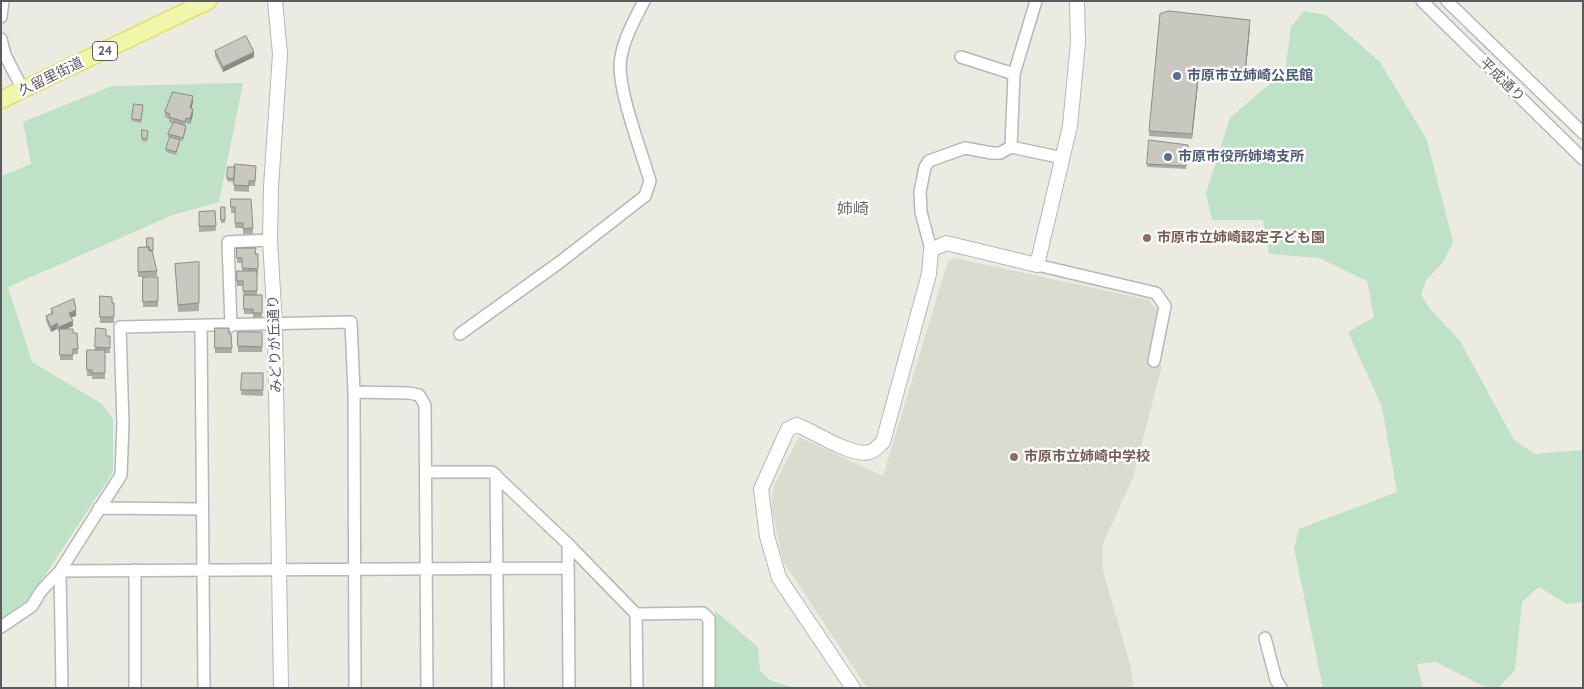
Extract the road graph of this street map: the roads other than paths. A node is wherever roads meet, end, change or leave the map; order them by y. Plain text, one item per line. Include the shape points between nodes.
1 (3, 1) edge
2 (208, 1) edge
3 (275, 1) edge
4 (644, 1) edge
5 (1036, 1) edge
6 (1077, 1) edge
7 (1422, 1) edge
8 (1447, 1) edge
9 (1, 17) edge
10 (1, 39) edge
11 (961, 57) dead end
12 (1014, 74) junction
13 (23, 90) junction
14 (1, 100) edge
15 (1583, 133) edge
16 (1011, 147) junction
17 (1063, 158) junction
18 (1583, 159) edge
19 (270, 240) junction
20 (931, 250) junction
21 (1036, 265) junction
22 (201, 326) junction
23 (231, 326) junction
24 (275, 326) junction
25 (460, 334) dead end
26 (1154, 361) dead end
27 (354, 392) junction
28 (426, 472) junction
29 (496, 475) junction
30 (99, 508) junction
31 (202, 508) junction
32 (568, 544) junction
33 (568, 568) junction
34 (353, 569) junction
35 (426, 569) junction
36 (497, 569) junction
37 (60, 570) junction
38 (135, 570) junction
39 (203, 570) junction
40 (280, 570) junction
41 (636, 614) junction
42 (1, 627) edge
43 (1266, 638) dead end
44 (62, 688) edge
45 (135, 688) edge
46 (204, 688) edge
47 (281, 688) edge
48 (355, 688) edge
49 (427, 688) edge
50 (498, 688) edge
51 (569, 688) edge
52 (637, 688) edge
53 (709, 688) edge
54 (853, 688) edge
55 (1281, 688) edge

1 - 9 street
2 - 13 main road, 久留里街道 / 24
3 - 19 street, みどりが丘通り via 280,54
4 - 25 street via 626,38 620,65 622,86 650,181 645,196
5 - 12 street
6 - 17 street via 1078,42 1070,126
7 - 18 street, 平成通り
8 - 15 street, 平成通り
10 - 13 street via 5,55
11 - 12 street
12 - 16 street
13 - 14 main road, 久留里街道 / 24
16 - 17 street
16 - 20 street via 992,154 965,148 929,161 920,192 921,212
17 - 21 street
19 - 23 street via 228,242
19 - 24 street, みどりが丘通り
20 - 21 street via 946,243
20 - 54 street via 929,274 882,442 872,452 861,452 797,425 788,429 761,489 767,536 779,578
21 - 26 street via 1156,294 1165,306
22 - 23 street
22 - 30 street via 120,327 121,475
22 - 31 street
23 - 24 street
24 - 27 street via 351,322
24 - 40 street, みどりが丘通り
27 - 28 street via 419,396 425,405
27 - 34 street
28 - 29 street via 492,472
28 - 35 street
29 - 32 street
29 - 36 street
30 - 31 street
30 - 37 street
31 - 39 street
32 - 33 street
32 - 41 street
33 - 36 street
33 - 51 street
34 - 35 street
34 - 40 street
34 - 48 street
35 - 36 street
35 - 49 street
36 - 50 street
37 - 38 street
37 - 42 street via 32,606
37 - 44 street
38 - 39 street
38 - 45 street
39 - 40 street
39 - 46 street
40 - 47 street, みどりが丘通り
41 - 52 street
41 - 53 street via 703,613 709,619
43 - 55 street

